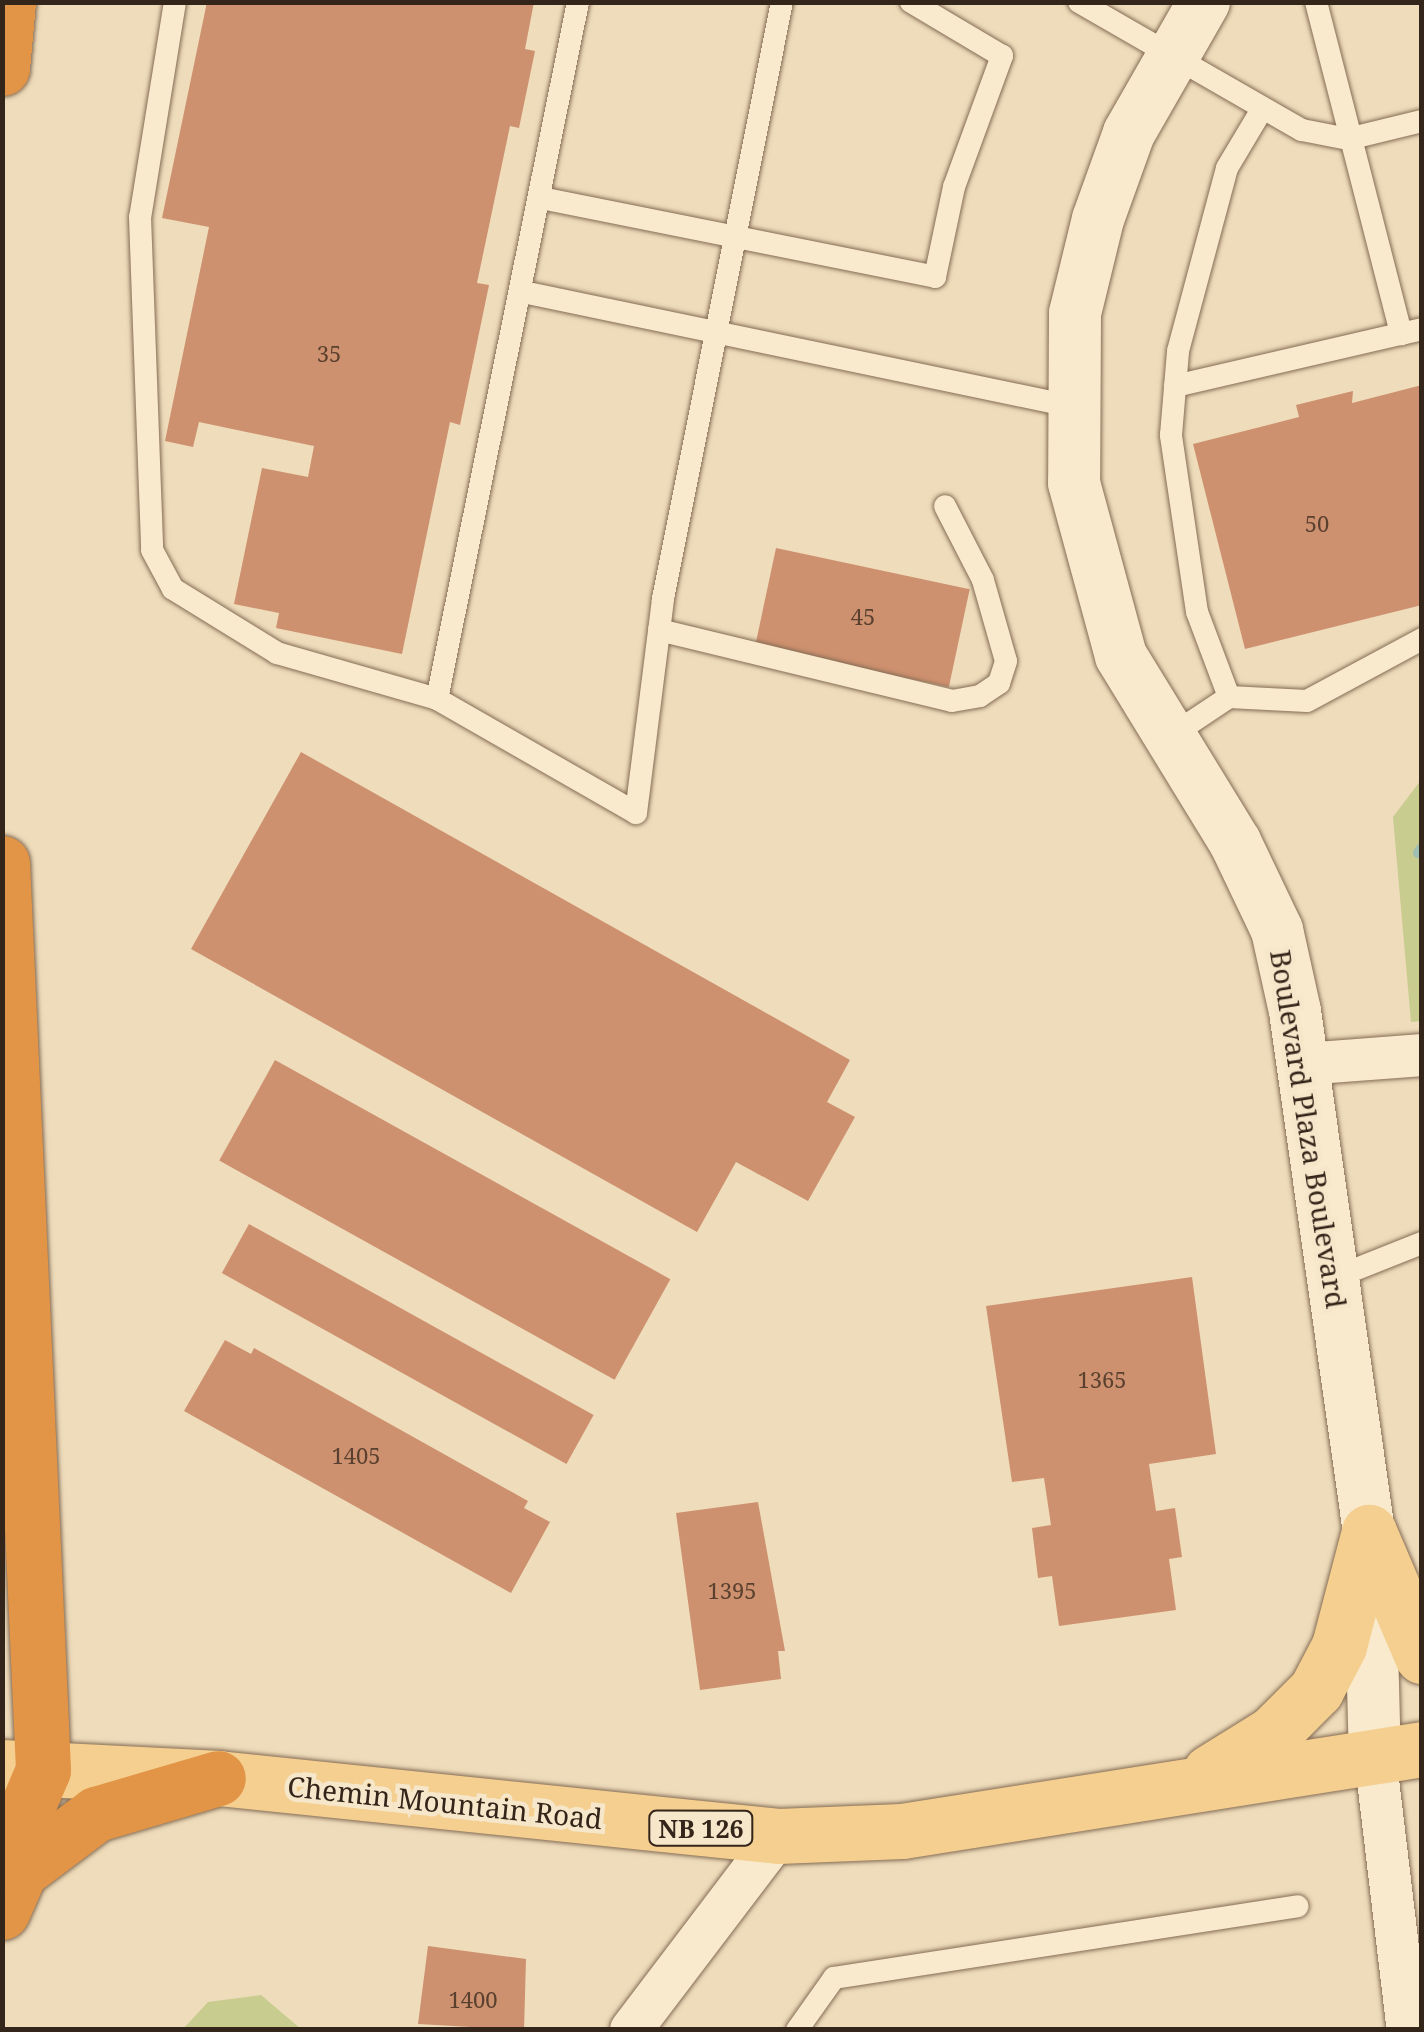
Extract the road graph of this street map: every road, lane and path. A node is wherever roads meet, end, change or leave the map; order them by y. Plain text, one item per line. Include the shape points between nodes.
1 (8, 2) edge
2 (175, 2) edge
3 (578, 2) edge
4 (782, 2) edge
5 (911, 2) edge
6 (1078, 2) edge
7 (1204, 2) edge
8 (1316, 2) edge
9 (1172, 58) junction
10 (2, 68) edge
11 (1262, 111) junction
12 (1422, 121) edge
13 (1348, 140) junction
14 (541, 198) junction
15 (734, 237) junction
16 (522, 292) junction
17 (714, 331) junction
18 (1412, 331) edge
19 (1175, 386) junction
20 (1070, 406) junction
21 (945, 506) dead end
22 (659, 630) junction
23 (1422, 639) edge
24 (1228, 697) junction
25 (437, 699) junction
26 (1168, 738) junction
27 (2, 863) edge
28 (1422, 1055) edge
29 (1304, 1064) junction
30 (1422, 1243) edge
31 (1334, 1278) junction
32 (1369, 1532) junction
33 (1422, 1656) edge
34 (1398, 1752) edge
35 (22, 1769) edge
36 (218, 1778) junction
37 (1184, 1789) junction
38 (778, 1836) junction
39 (2, 1866) edge
40 (1298, 1906) dead end
41 (2, 1912) edge
42 (631, 2030) edge
43 (797, 2030) edge
44 (1408, 2030) edge

1 - 10 highway
2 - 25 lane via 140,216 152,550 173,589 278,653
3 - 14 lane
4 - 15 lane
5 - 15 lane via 1002,56 954,188 936,277
6 - 9 lane
7 - 9 street, Boulevard Plaza Boulevard
8 - 13 lane
9 - 11 lane
9 - 20 street, Boulevard Plaza Boulevard via 1129,132 1098,218 1075,313
11 - 13 lane
11 - 19 lane via 1227,168
12 - 13 lane
13 - 18 lane
14 - 15 lane
14 - 16 lane
15 - 17 lane
16 - 17 lane
16 - 25 lane
17 - 20 lane
17 - 22 lane
18 - 19 lane
19 - 24 lane via 1171,435 1197,612
20 - 26 street, Boulevard Plaza Boulevard via 1089,560 1121,656
21 - 22 lane via 983,580 1006,660 999,683 980,696 952,701
22 - 25 lane via 636,812
23 - 24 lane via 1307,701
24 - 26 lane
26 - 29 street, Boulevard Plaza Boulevard via 1235,842 1277,930
27 - 35 highway
28 - 29 street
29 - 31 street, Boulevard Plaza Boulevard
30 - 31 lane
31 - 32 street, Boulevard Plaza Boulevard
32 - 33 main road
32 - 34 street, Boulevard Plaza Boulevard
32 - 37 main road via 1340,1646 1316,1690 1273,1734
34 - 37 main road, Chemin Mountain Road / NB 126
34 - 44 street, Boulevard Plaza Boulevard
35 - 36 main road, Chemin Mountain Road / NB 126
35 - 39 highway
36 - 38 main road, Chemin Mountain Road / NB 126
36 - 41 highway via 96,1814 20,1871
37 - 38 main road, Chemin Mountain Road / NB 126 via 902,1831
38 - 42 street
40 - 43 lane via 834,1978

